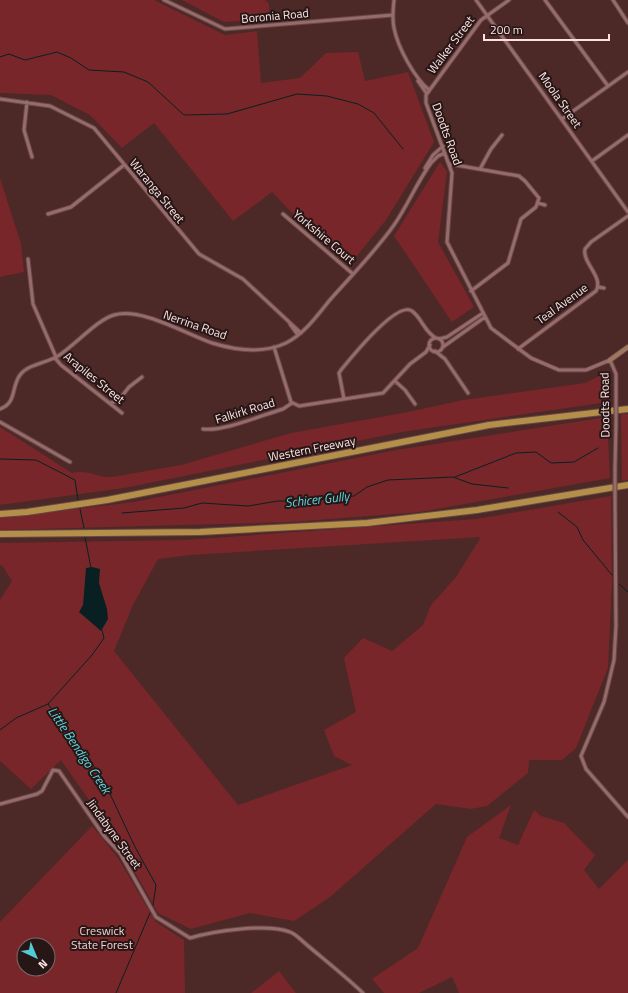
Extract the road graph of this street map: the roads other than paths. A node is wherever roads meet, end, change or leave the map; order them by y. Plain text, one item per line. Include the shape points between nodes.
1 (164, 0) edge
2 (394, 0) edge
3 (476, 0) edge
4 (509, 0) edge
5 (545, 0) edge
6 (613, 0) edge
7 (488, 14) junction
8 (393, 15) junction
9 (628, 23) edge
10 (628, 72) edge
11 (416, 76) junction
12 (608, 86) junction
13 (429, 90) junction
14 (427, 94) junction
15 (0, 99) edge
16 (27, 102) junction
17 (562, 119) junction
18 (502, 135) dead end
19 (628, 135) edge
20 (443, 146) junction
21 (445, 153) junction
22 (32, 157) dead end
23 (592, 161) junction
24 (450, 164) junction
25 (124, 165) junction
26 (480, 169) junction
27 (419, 181) junction
28 (538, 203) junction
29 (545, 205) dead end
30 (628, 212) edge
31 (48, 214) dead end
32 (283, 214) dead end
33 (628, 216) edge
34 (28, 259) dead end
35 (353, 274) junction
36 (598, 287) junction
37 (604, 288) dead end
38 (471, 291) junction
39 (483, 313) junction
40 (485, 317) junction
41 (426, 330) junction
42 (300, 334) junction
43 (437, 338) junction
44 (430, 345) junction
45 (274, 347) junction
46 (443, 347) junction
47 (628, 347) edge
48 (518, 348) junction
49 (435, 351) junction
50 (55, 357) junction
51 (419, 357) junction
52 (445, 359) junction
53 (610, 360) junction
54 (142, 377) dead end
55 (395, 381) junction
56 (468, 393) dead end
57 (344, 399) junction
58 (110, 403) junction
59 (292, 403) junction
60 (415, 404) dead end
61 (0, 409) edge
62 (628, 409) edge
63 (122, 413) dead end
64 (0, 422) edge
65 (203, 429) dead end
66 (70, 462) dead end
67 (628, 485) edge
68 (0, 514) edge
69 (0, 534) edge
70 (0, 804) edge
71 (628, 817) edge
72 (363, 993) edge

1 - 8 street, Boronia Road via 225,29
2 - 8 street, Doodts Road
3 - 7 street, Moola Street
4 - 7 street, Walker Street
5 - 12 street
6 - 9 street
7 - 13 street, Walker Street
7 - 17 street, Moola Street
8 - 11 street, Doodts Road via 397,39
10 - 12 street
11 - 13 street, Doodts Road
11 - 14 street, Doodts Road via 419,85
12 - 17 street
13 - 14 street, Doodts Road
14 - 20 street, Doodts Road via 426,104
15 - 16 street, Waranga Street
16 - 22 street via 24,130
16 - 25 street, Waranga Street via 52,106 94,128
17 - 23 street, Moola Street
18 - 26 street
19 - 23 street
20 - 21 street, Doodts Road
20 - 27 street, Nerrina Road via 431,158
21 - 24 street, Doodts Road
21 - 27 street, Nerrina Road via 432,161
23 - 30 street, Moola Street
24 - 26 street
24 - 38 street, Doodts Road via 452,179 447,242
25 - 31 street via 71,207
25 - 42 street, Waranga Street via 199,254 243,279
26 - 28 street via 520,176 537,196
27 - 35 street, Nerrina Road via 394,225
28 - 29 street
28 - 38 street via 521,219 512,258 503,269
32 - 35 street, Yorkshire Court
33 - 36 street, Teal Avenue via 585,248 585,256
34 - 50 street, Arapiles Street via 34,304
35 - 42 street, Nerrina Road
36 - 37 street
36 - 48 street, Teal Avenue via 593,294
38 - 39 street, Doodts Road
39 - 40 street, Doodts Road
39 - 43 street via 448,336
40 - 46 street
40 - 48 street, Doodts Road via 494,330
41 - 43 street
41 - 44 street
41 - 57 street via 408,309 400,311 376,329 340,370
42 - 45 street, Nerrina Road
43 - 44 street via 431,341
43 - 46 street via 442,341
44 - 49 street
44 - 51 street
45 - 50 street, Nerrina Road via 252,350 226,346 145,317 121,314 107,318
45 - 59 street
46 - 49 street
46 - 52 street
47 - 53 street
48 - 53 street, Doodts Road via 538,362 562,370 590,369
49 - 51 street
49 - 52 street
50 - 58 street, Arapiles Street via 60,364
50 - 61 street, Nerrina Road via 23,372 11,401
51 - 55 street
52 - 56 street
53 - 71 street, Doodts Road, bridge via 615,372 616,396 614,660 604,702 581,756 582,764 588,772
54 - 58 street via 129,387 118,401
55 - 57 street via 382,394
55 - 60 street
57 - 59 street via 299,406
58 - 63 street, Arapiles Street
59 - 65 street, Falkirk Road via 283,409 212,430
62 - 68 highway, Western Freeway via 489,425 107,500
64 - 66 street
67 - 69 highway via 477,510 367,523 200,532
70 - 72 street, Jindabyne Street via 37,794 42,791 53,770 59,771 104,836 120,852 156,917 190,938 236,930 273,929 291,932

